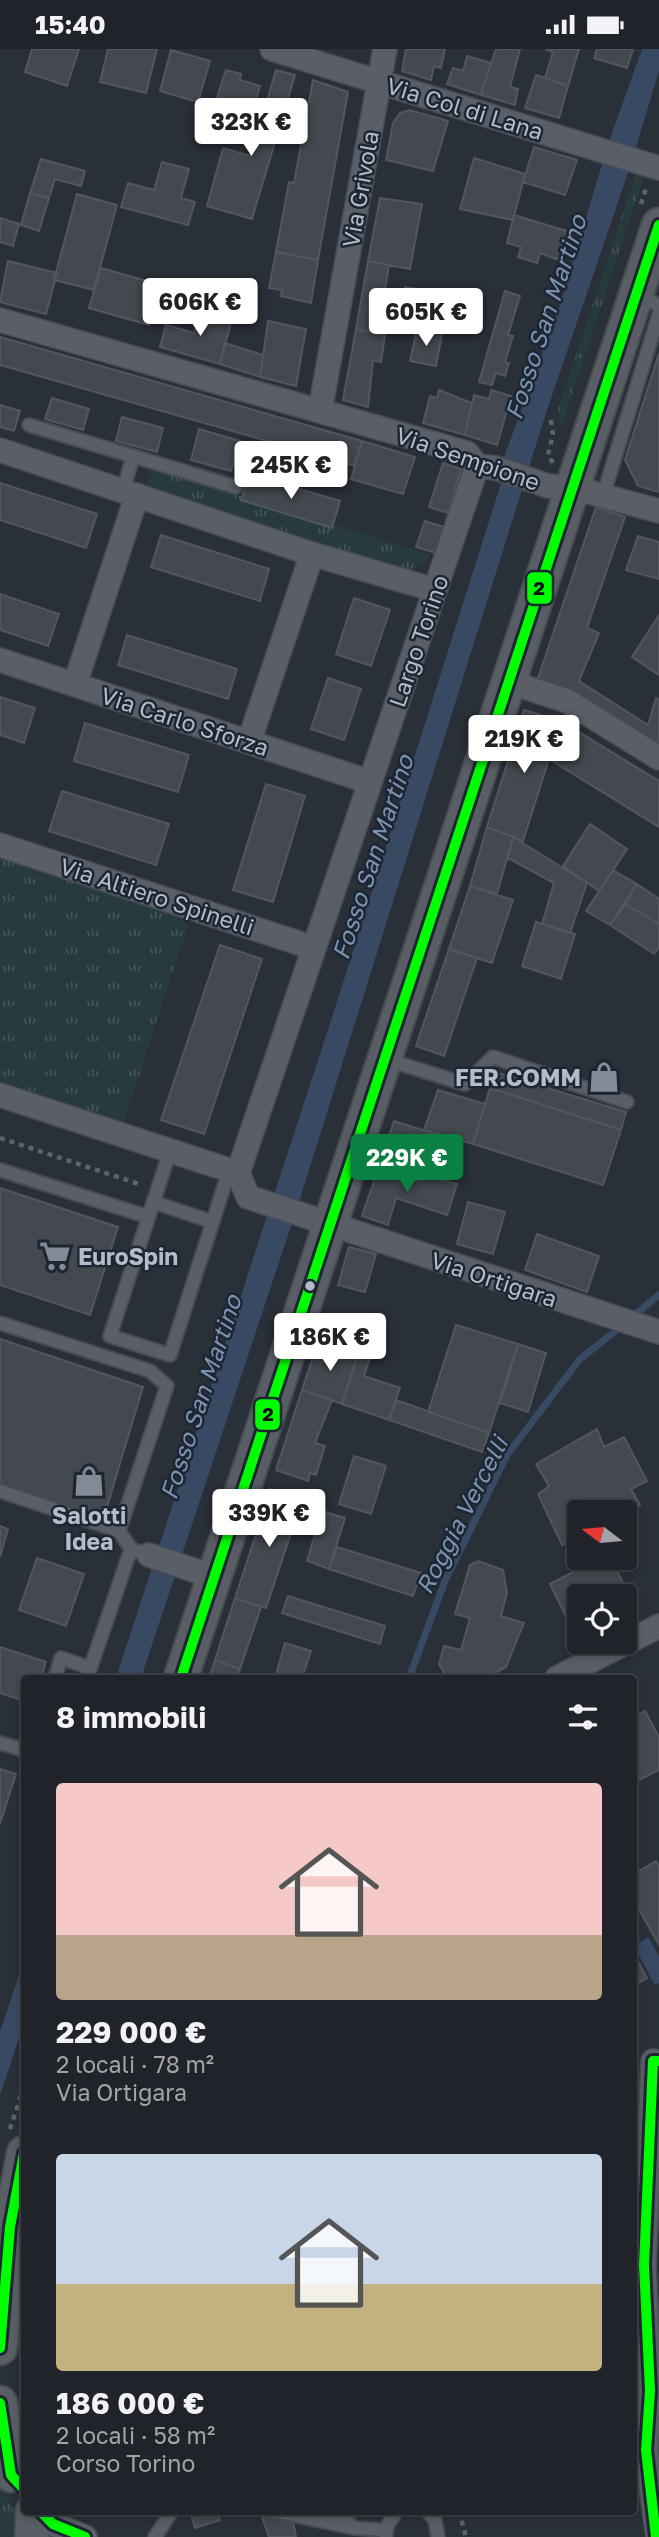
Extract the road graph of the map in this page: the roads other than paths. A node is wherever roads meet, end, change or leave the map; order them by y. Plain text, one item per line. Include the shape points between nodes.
1 (272, 49) edge
2 (385, 49) edge
3 (380, 81) junction
4 (659, 168) edge
5 (659, 225) edge
6 (652, 304) edge
7 (0, 320) edge
8 (320, 411) junction
9 (29, 425) dead end
10 (0, 450) edge
11 (133, 456) junction
12 (487, 467) junction
13 (577, 483) junction
14 (236, 487) dead end
15 (130, 493) junction
16 (659, 511) edge
17 (312, 554) junction
18 (435, 590) junction
19 (0, 660) edge
20 (509, 682) junction
21 (75, 684) junction
22 (249, 742) junction
23 (659, 758) edge
24 (370, 782) junction
25 (0, 845) edge
26 (314, 948) junction
27 (385, 1059) junction
28 (0, 1095) edge
29 (627, 1102) dead end
30 (170, 1151) junction
31 (0, 1170) edge
32 (234, 1172) junction
33 (153, 1202) junction
34 (149, 1217) junction
35 (213, 1222) junction
36 (318, 1222) junction
37 (0, 1323) edge
38 (653, 1330) edge
39 (0, 1491) edge
40 (119, 1531) junction
41 (140, 1552) junction
42 (201, 1572) junction
43 (659, 1626) edge
44 (89, 1673) edge
45 (56, 1675) edge
46 (182, 1675) edge
47 (564, 1675) edge
48 (0, 1742) edge
49 (21, 1750) edge
50 (648, 2061) edge
51 (16, 2144) edge
52 (652, 2239) edge
53 (0, 2348) edge
54 (654, 2392) edge
55 (0, 2403) edge
56 (659, 2426) edge
57 (12, 2478) edge
58 (33, 2515) edge
59 (44, 2515) edge
60 (160, 2515) edge
61 (169, 2515) edge
62 (292, 2515) edge
63 (341, 2515) edge
64 (395, 2515) edge
65 (431, 2515) edge
66 (163, 2525) junction
67 (354, 2528) junction
68 (386, 2533) edge
69 (657, 2535) edge
70 (32, 2537) edge
71 (85, 2537) edge
72 (155, 2537) edge
73 (438, 2537) edge

1 - 3 street, Via Col di Lana
2 - 3 street, Via Grivola
3 - 4 street, Via Col di Lana
3 - 8 street, Via Grivola
5 - 6 main road
6 - 13 main road
7 - 8 street, Via Sempione
8 - 12 street, Via Sempione via 467,453
9 - 11 lane
10 - 15 street
11 - 14 lane
11 - 15 lane
12 - 13 street, Via Sempione via 548,486
12 - 18 street, Largo Torino
13 - 16 street, Via Sempione
13 - 20 main road
15 - 17 street
15 - 21 street
17 - 18 street
17 - 22 street
18 - 24 street, Largo Torino
19 - 21 street, Via Carlo Sforza
20 - 23 street via 567,701
20 - 27 main road
21 - 22 street, Via Carlo Sforza
22 - 24 street, Via Carlo Sforza
24 - 26 street, Largo Torino
25 - 26 street, Via Altiero Spinelli
26 - 32 street, Largo Torino
27 - 29 lane via 465,1084 493,1057
27 - 36 main road
28 - 30 street
30 - 32 street
30 - 33 lane
31 - 34 lane
32 - 35 lane
32 - 36 street, Via Ortigara via 248,1197
33 - 34 lane
33 - 35 lane
34 - 35 lane via 110,1336 170,1356
36 - 38 street, Via Ortigara
36 - 42 main road
37 - 40 lane via 150,1371 167,1386
39 - 40 lane
40 - 41 lane
41 - 42 street
41 - 44 lane
42 - 46 main road
43 - 47 street
44 - 45 lane via 61,1658
48 - 49 lane
50 - 52 street
51 - 53 main road
52 - 54 street
54 - 56 street
54 - 69 street via 646,2449
55 - 57 main road
58 - 70 main road
59 - 71 street via 53,2524
60 - 66 lane
61 - 66 lane
62 - 67 lane
63 - 67 lane
64 - 68 lane
65 - 73 lane
66 - 72 lane
67 - 68 lane

